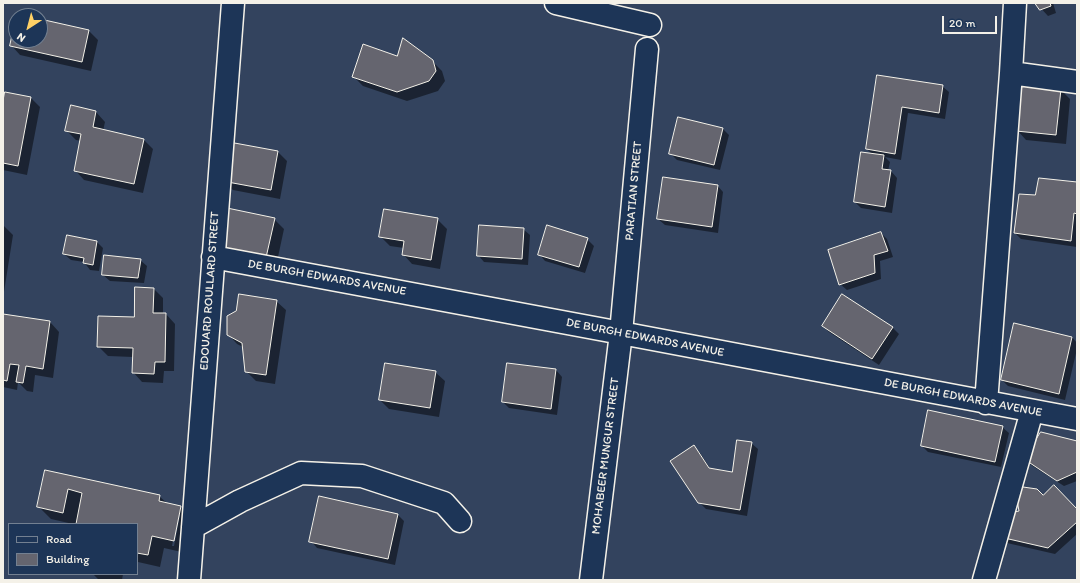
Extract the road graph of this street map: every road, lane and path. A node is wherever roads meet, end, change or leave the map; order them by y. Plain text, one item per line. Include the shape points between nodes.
1 (233, 3) edge
2 (556, 3) edge
3 (1015, 3) edge
4 (650, 26) dead end
5 (647, 49) dead end
6 (1011, 73) junction
7 (1077, 82) edge
8 (213, 257) junction
9 (621, 333) junction
10 (986, 403) junction
11 (1032, 411) junction
12 (1077, 420) edge
13 (460, 521) dead end
14 (193, 527) junction
15 (189, 580) edge
16 (591, 580) edge
17 (984, 580) edge

1 - 8 street, EDOUARD ROULLARD STREET
2 - 4 street
3 - 6 street
5 - 9 street, PARATIAN STREET
6 - 7 street
6 - 10 street
8 - 9 street, DE BURGH EDWARDS AVENUE
8 - 14 street, EDOUARD ROULLARD STREET
9 - 10 street, DE BURGH EDWARDS AVENUE
9 - 16 street, MOHABEER MUNGUR STREET
10 - 11 street, DE BURGH EDWARDS AVENUE
11 - 12 street, DE BURGH EDWARDS AVENUE
11 - 17 street
13 - 14 street via 444,503 362,476 301,473 240,501
14 - 15 street, EDOUARD ROULLARD STREET

